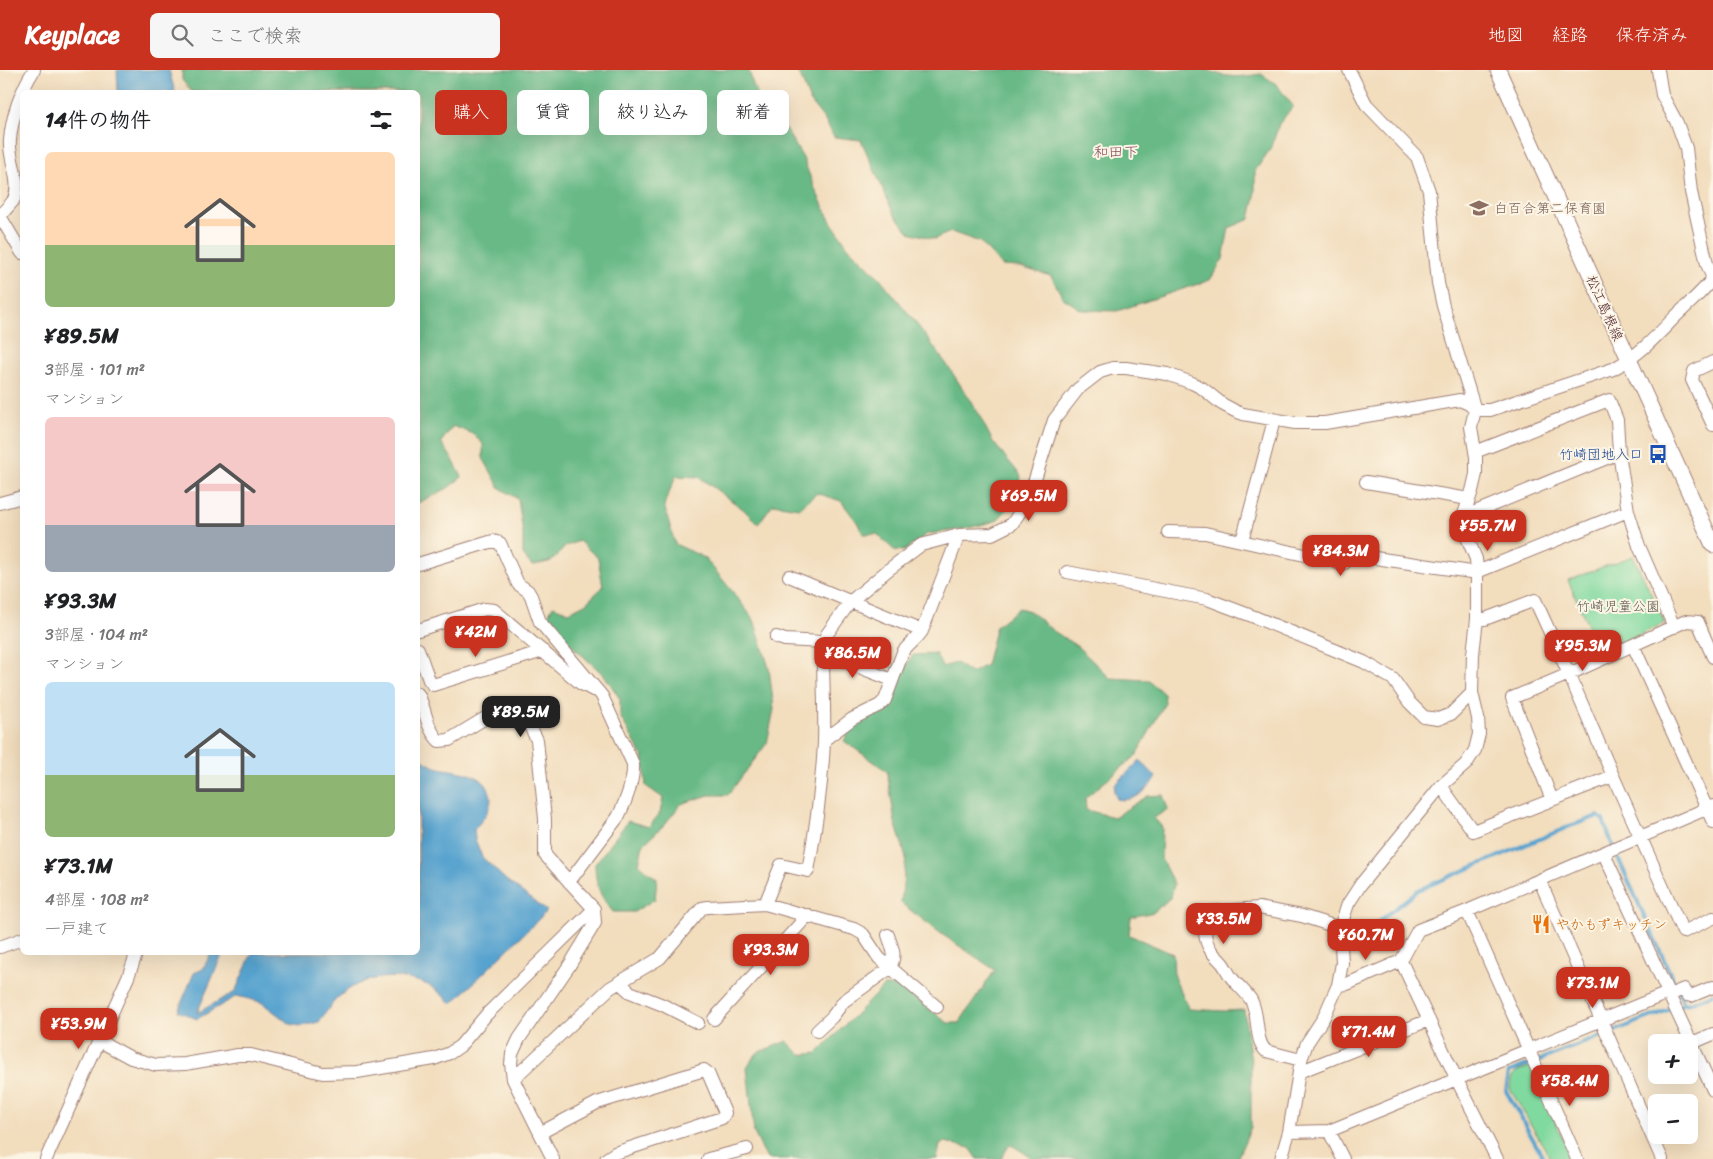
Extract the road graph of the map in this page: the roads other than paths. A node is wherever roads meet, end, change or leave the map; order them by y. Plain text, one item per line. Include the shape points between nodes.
1 (34, 70) edge
2 (1349, 70) edge
3 (1498, 70) edge
4 (1658, 70) edge
5 (23, 90) edge
6 (20, 100) edge
7 (0, 216) edge
8 (20, 250) edge
9 (1713, 279) edge
10 (1629, 360) junction
11 (1713, 362) edge
12 (1475, 410) junction
13 (1274, 420) junction
14 (1713, 425) edge
15 (1475, 452) junction
16 (1619, 453) junction
17 (1366, 482) dead end
18 (20, 498) edge
19 (1469, 499) junction
20 (0, 503) edge
21 (1628, 511) junction
22 (1463, 517) junction
23 (1168, 532) dead end
24 (959, 535) junction
25 (1711, 537) edge
26 (1242, 541) junction
27 (1338, 552) dead end
28 (1376, 558) dead end
29 (420, 563) edge
30 (1066, 572) dead end
31 (1477, 572) junction
32 (789, 576) dead end
33 (851, 601) junction
34 (1477, 619) junction
35 (1674, 627) junction
36 (420, 629) edge
37 (922, 631) junction
38 (776, 637) dead end
39 (1633, 645) junction
40 (823, 648) junction
41 (543, 651) junction
42 (420, 655) edge
43 (1713, 656) edge
44 (1569, 674) junction
45 (892, 680) junction
46 (1472, 693) junction
47 (602, 696) junction
48 (420, 699) edge
49 (824, 740) junction
50 (1613, 776) junction
51 (1441, 786) junction
52 (1552, 800) junction
53 (1710, 808) edge
54 (1713, 822) edge
55 (1642, 837) junction
56 (1604, 854) junction
57 (1540, 881) junction
58 (569, 882) junction
59 (764, 904) junction
60 (594, 909) junction
61 (1467, 911) junction
62 (808, 915) junction
63 (1713, 918) edge
64 (1340, 928) junction
65 (888, 935) dead end
66 (20, 940) edge
67 (0, 947) edge
68 (136, 955) edge
69 (1401, 961) junction
70 (890, 968) junction
71 (619, 982) junction
72 (1338, 985) junction
73 (1713, 987) edge
74 (1673, 997) junction
75 (937, 1007) dead end
76 (714, 1019) dead end
77 (1429, 1020) junction
78 (698, 1023) dead end
79 (1605, 1028) junction
80 (817, 1031) dead end
81 (1688, 1034) edge
82 (1713, 1034) edge
83 (98, 1040) junction
84 (1698, 1040) edge
85 (1698, 1056) edge
86 (1533, 1058) junction
87 (1300, 1066) junction
88 (513, 1079) junction
89 (1456, 1080) junction
90 (1713, 1090) edge
91 (1329, 1131) junction
92 (1289, 1132) junction
93 (540, 1134) junction
94 (747, 1149) dead end
95 (46, 1159) edge
96 (553, 1159) edge
97 (606, 1159) edge
98 (708, 1159) edge
99 (1280, 1159) edge
100 (1344, 1159) edge
101 (1497, 1159) edge
102 (1578, 1159) edge
103 (1662, 1159) edge

1 - 5 street
2 - 12 street via 1366,104 1417,157 1429,191 1438,283
3 - 10 main road, 松江島根線
4 - 9 street via 1662,95 1686,148 1691,192
6 - 7 street via 10,140 16,192
7 - 8 street
9 - 10 street
10 - 12 street via 1613,369 1490,410
10 - 25 main road, 松江島根線
11 - 14 street via 1694,370 1692,380
12 - 13 street via 1460,400 1325,423
12 - 15 street via 1471,427
13 - 24 street via 1228,408 1202,388 1182,378 1126,368 1100,372 1078,389 1054,420 1029,498 1012,524 992,534
13 - 26 street
15 - 16 street via 1609,400 1618,420
15 - 19 street via 1476,474
16 - 21 street
16 - 22 street
17 - 19 street
18 - 20 street
19 - 22 street
21 - 31 street
21 - 35 street via 1638,546
22 - 31 street
23 - 26 street via 1205,533
24 - 33 street via 921,546
24 - 37 street
26 - 27 street via 1323,559
28 - 31 street
29 - 47 street via 493,541 500,543 518,584 531,596 540,622
30 - 46 street via 1207,598 1364,662 1393,679 1424,717 1438,719 1451,714
31 - 34 street
32 - 33 street
33 - 37 street
33 - 40 street via 827,634
34 - 44 street via 1535,600
34 - 46 street
35 - 39 street
35 - 43 street via 1698,622
36 - 41 street via 491,609
37 - 45 street via 903,652
38 - 40 street
39 - 44 street
39 - 53 street
40 - 45 street
40 - 49 street
41 - 42 street via 433,685
41 - 47 street
44 - 50 street
44 - 52 street via 1512,698
45 - 49 street via 880,705 852,719
46 - 51 street via 1479,734 1475,750 1466,764
47 - 58 street via 634,771 618,817
48 - 58 street via 429,727 439,741 449,740 502,711 522,717 530,726 537,740 540,761 545,855
49 - 59 street via 822,781 808,871 781,865
50 - 52 street
50 - 55 street
51 - 52 street via 1474,831
51 - 64 street via 1352,897
53 - 54 street
53 - 55 street
55 - 56 street
55 - 63 street via 1683,932
56 - 57 street
56 - 74 street
57 - 61 street
57 - 79 street
58 - 60 street
59 - 62 street
59 - 71 street via 702,908 660,958
60 - 83 street via 487,1014 460,1046 434,1059 357,1072 323,1073 251,1055 156,1065 131,1058
60 - 88 street via 594,923 515,1046 510,1064
61 - 69 street via 1418,930
61 - 86 street
62 - 70 street via 862,934
62 - 76 street
64 - 72 street via 1342,963
64 - 87 street via 1302,916 1259,908 1209,912 1206,920 1206,940 1212,952 1251,1001 1263,1049
65 - 70 street via 895,955
66 - 67 street
68 - 83 street
69 - 72 street
69 - 77 street
70 - 75 street
70 - 80 street via 844,1001
71 - 78 street via 630,992
71 - 88 street
72 - 87 street via 1324,1018 1307,1043
73 - 74 street via 1691,996 1684,988
74 - 79 street
74 - 81 street
77 - 87 street
77 - 89 street
79 - 86 street
79 - 103 street
82 - 84 street
83 - 95 street
85 - 90 street
86 - 89 street
86 - 102 street
87 - 92 street
88 - 93 street
89 - 91 street
89 - 101 street
91 - 92 street
91 - 100 street
92 - 99 street
93 - 96 street
93 - 97 street via 597,1102 704,1070 708,1073 725,1113 722,1118 615,1153
94 - 98 street

